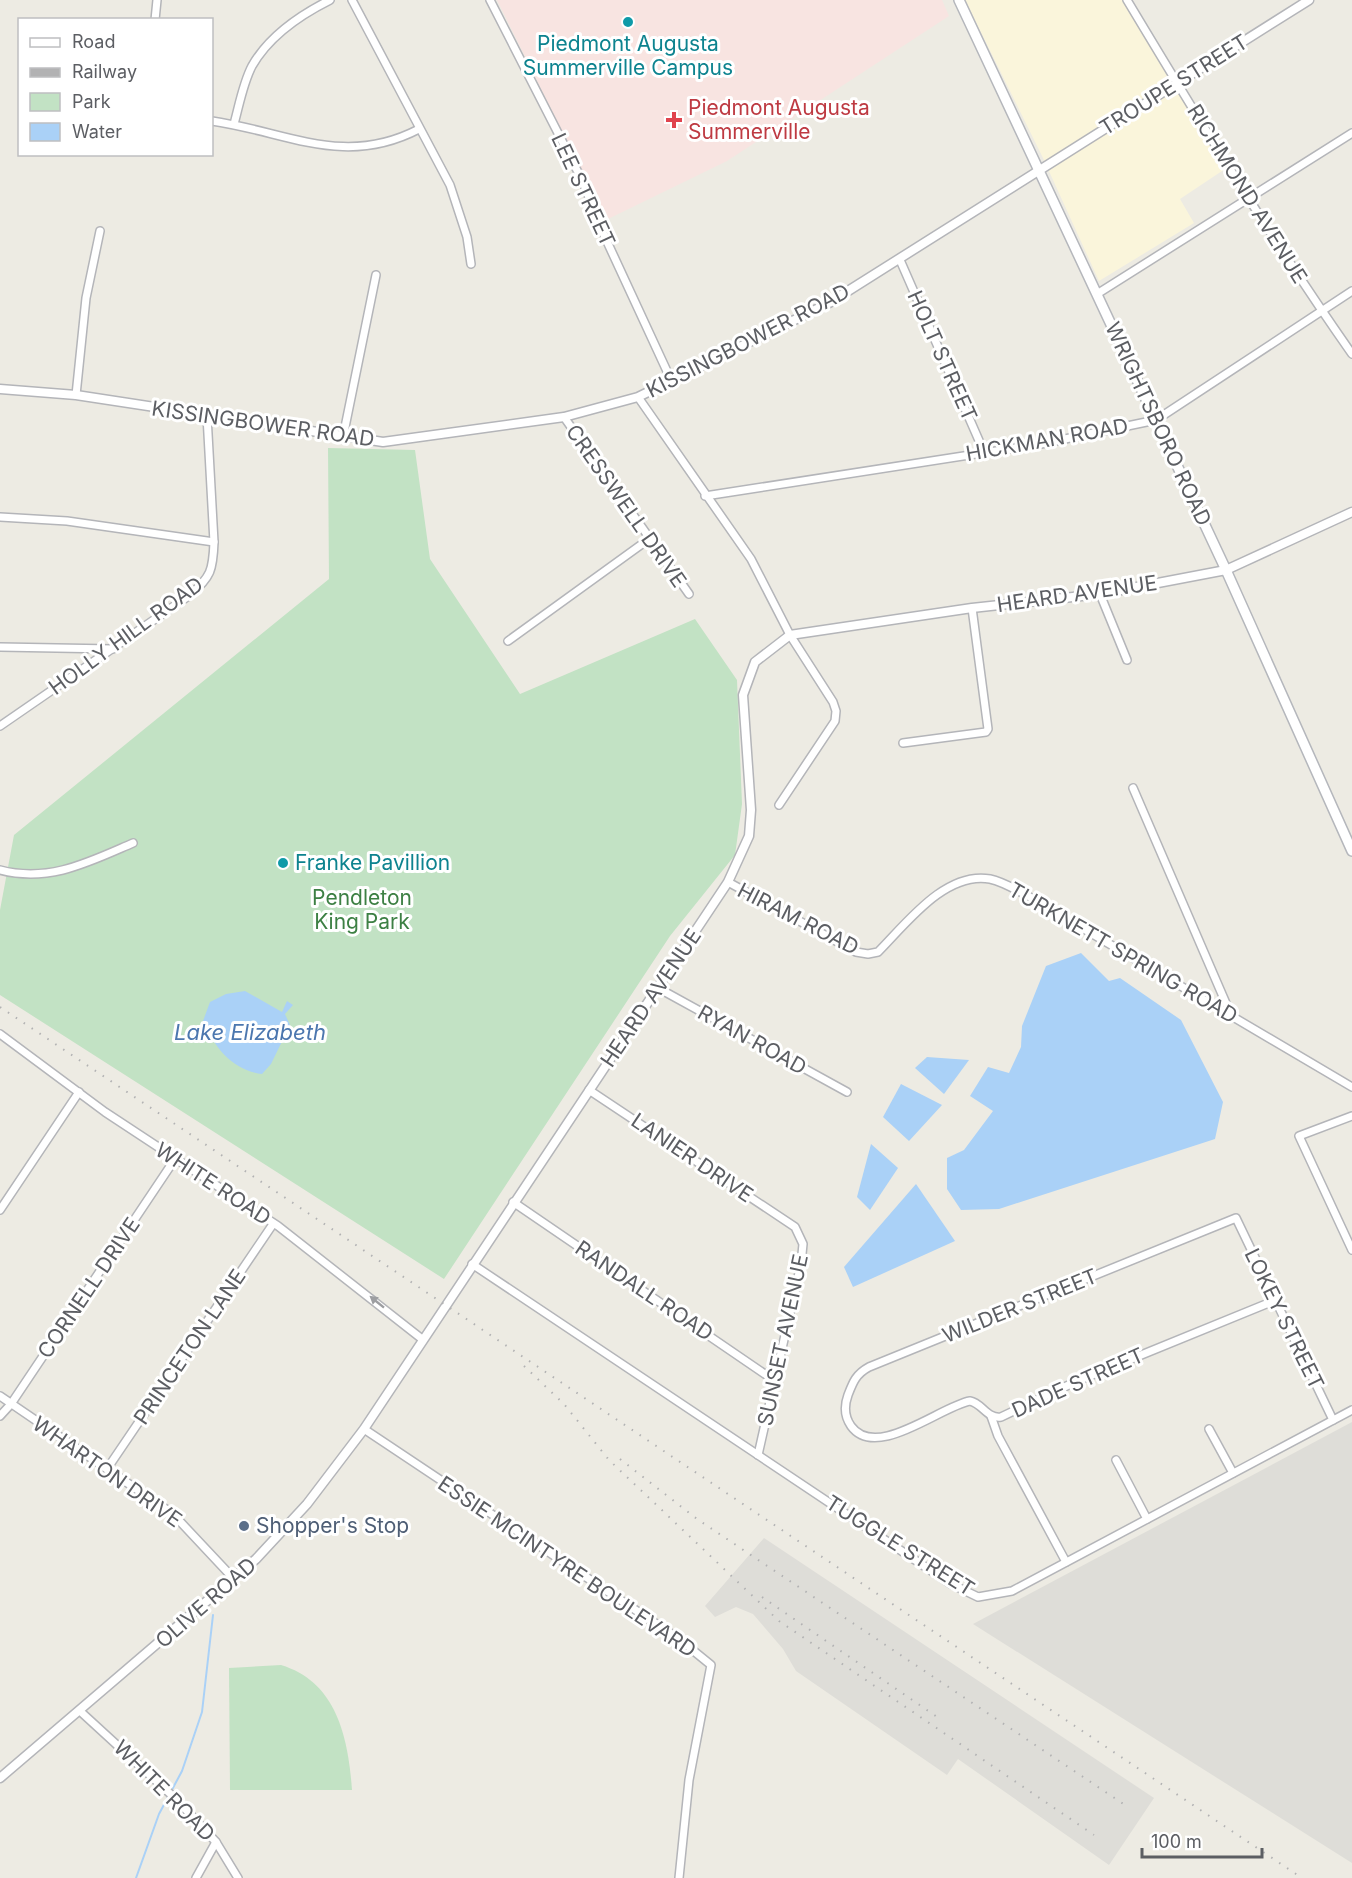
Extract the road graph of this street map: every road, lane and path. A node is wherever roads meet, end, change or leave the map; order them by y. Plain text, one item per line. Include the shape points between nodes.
1 (157, 0) edge
2 (330, 0) edge
3 (352, 0) edge
4 (490, 0) edge
5 (959, 0) edge
6 (1127, 0) edge
7 (1309, 0) edge
8 (155, 18) edge
9 (1176, 82) junction
10 (213, 121) edge
11 (234, 124) junction
12 (419, 129) junction
13 (1352, 132) edge
14 (1039, 171) junction
15 (1248, 197) junction
16 (100, 231) dead end
17 (900, 260) junction
18 (471, 264) dead end
19 (376, 275) dead end
20 (1352, 291) edge
21 (1097, 294) junction
22 (1321, 312) junction
23 (1352, 352) edge
24 (672, 382) junction
25 (0, 389) edge
26 (76, 395) junction
27 (638, 397) junction
28 (207, 416) junction
29 (564, 417) junction
30 (1156, 420) junction
31 (344, 437) junction
32 (984, 452) junction
33 (705, 496) junction
34 (1352, 512) edge
35 (0, 517) edge
36 (649, 539) junction
37 (214, 542) junction
38 (1226, 570) junction
39 (689, 594) dead end
40 (1100, 594) junction
41 (972, 608) junction
42 (790, 634) junction
43 (508, 641) dead end
44 (0, 647) edge
45 (113, 649) junction
46 (1127, 660) dead end
47 (0, 726) edge
48 (903, 743) dead end
49 (1133, 788) dead end
50 (779, 805) dead end
51 (133, 843) dead end
52 (1352, 851) edge
53 (0, 870) edge
54 (728, 882) junction
55 (868, 954) joint
56 (658, 988) junction
57 (1231, 1016) junction
58 (0, 1034) edge
59 (1352, 1087) edge
60 (589, 1090) junction
61 (79, 1092) junction
62 (847, 1092) dead end
63 (1352, 1116) edge
64 (175, 1159) junction
65 (513, 1202) junction
66 (0, 1210) edge
67 (1236, 1218) joint
68 (273, 1224) junction
69 (795, 1227) joint
70 (1352, 1250) edge
71 (472, 1264) junction
72 (1276, 1300) junction
73 (422, 1339) junction
74 (775, 1381) junction
75 (0, 1396) edge
76 (11, 1404) junction
77 (1352, 1410) edge
78 (0, 1416) edge
79 (991, 1416) junction
80 (1333, 1419) junction
81 (851, 1426) joint
82 (364, 1429) junction
83 (1209, 1429) dead end
84 (758, 1455) junction
85 (1116, 1460) dead end
86 (107, 1469) junction
87 (1233, 1473) junction
88 (1147, 1519) junction
89 (1066, 1562) junction
90 (234, 1578) junction
91 (81, 1712) junction
92 (0, 1778) edge
93 (216, 1842) junction
94 (196, 1878) edge
95 (238, 1878) edge
96 (679, 1878) edge

1 - 8 street
2 - 11 street via 302,14 268,44 252,67
3 - 12 street
4 - 24 street, LEE STREET via 582,180
5 - 14 main road, WRIGHTSBORO ROAD
6 - 9 street, RICHMOND AVENUE
7 - 9 street, TROUPE STREET
9 - 14 street, TROUPE STREET
9 - 15 street, RICHMOND AVENUE
10 - 11 street
11 - 12 street via 329,147 356,149 381,146
12 - 18 street via 450,185 467,237
13 - 15 street
14 - 17 street, KISSINGBOWER ROAD
14 - 21 main road, WRIGHTSBORO ROAD
15 - 21 street
15 - 22 street, RICHMOND AVENUE
16 - 26 street via 86,298
17 - 24 street, KISSINGBOWER ROAD via 829,303
17 - 32 street, HOLT STREET
19 - 31 street
20 - 22 street, HICKMAN ROAD
21 - 30 main road, WRIGHTSBORO ROAD
22 - 23 street, RICHMOND AVENUE
22 - 30 street, HICKMAN ROAD
24 - 27 street, KISSINGBOWER ROAD
25 - 26 street, KISSINGBOWER ROAD
26 - 28 street, KISSINGBOWER ROAD
27 - 29 street, KISSINGBOWER ROAD
27 - 33 street
28 - 31 street, KISSINGBOWER ROAD
28 - 37 street, HOLLY HILL ROAD
29 - 31 street, KISSINGBOWER ROAD via 383,442
29 - 36 street, CRESSWELL DRIVE
30 - 32 street, HICKMAN ROAD
30 - 38 main road, WRIGHTSBORO ROAD
32 - 33 street, HICKMAN ROAD
33 - 42 street via 750,559
34 - 38 street, HEARD AVENUE
35 - 37 street via 67,520
36 - 39 street, CRESSWELL DRIVE
36 - 43 street
37 - 45 street, HOLLY HILL ROAD via 214,562 208,579
38 - 40 street, HEARD AVENUE
38 - 52 main road, WRIGHTSBORO ROAD
40 - 41 street, HEARD AVENUE
40 - 46 street
41 - 42 street, HEARD AVENUE
41 - 48 street via 988,729
42 - 50 street via 836,711 835,721
42 - 54 street, HEARD AVENUE via 755,662 743,695 751,810 749,836
44 - 45 street
45 - 47 street, HOLLY HILL ROAD
49 - 57 street
51 - 53 street via 71,870 45,875
54 - 55 street, HIRAM ROAD via 856,952
54 - 56 street, HEARD AVENUE
55 - 57 street, TURKNETT SPRING ROAD via 878,952 942,891 966,879 990,879 1010,886
56 - 60 street, HEARD AVENUE
56 - 62 street, RYAN ROAD
57 - 59 street, TURKNETT SPRING ROAD
58 - 61 street, WHITE ROAD
60 - 65 street, HEARD AVENUE
60 - 69 street, LANIER DRIVE
61 - 64 street, WHITE ROAD
61 - 66 street
63 - 70 street via 1299,1136
64 - 68 street, WHITE ROAD
64 - 76 street, CORNELL DRIVE
65 - 71 street, HEARD AVENUE
65 - 74 street, RANDALL ROAD
67 - 72 street, LOKEY STREET
67 - 81 street, WILDER STREET via 869,1367 855,1378 845,1404
73 -> 68 street, WHITE ROAD
68 - 86 street, PRINCETON LANE
69 - 74 street, SUNSET AVENUE via 803,1244 801,1264
71 - 73 street, HEARD AVENUE
71 - 84 street, TUGGLE STREET
72 - 79 street, DADE STREET via 1075,1382 1008,1414
72 - 80 street, LOKEY STREET
73 - 82 street, OLIVE ROAD
74 - 84 street, SUNSET AVENUE
75 - 76 street, WHARTON DRIVE
76 - 78 street, CORNELL DRIVE
76 - 86 street, WHARTON DRIVE
77 - 80 street, TUGGLE STREET
79 - 81 street, DADE STREET via 970,1401 882,1437 866,1437
79 - 89 street
80 - 87 street, TUGGLE STREET
82 - 90 street, OLIVE ROAD via 307,1504
82 - 96 street, ESSIE MCINTYRE BOULEVARD via 711,1665 689,1780
83 - 87 street
84 - 89 street, TUGGLE STREET via 970,1594 985,1597 1010,1593
85 - 88 street
86 - 90 street, WHARTON DRIVE via 173,1514
87 - 88 street, TUGGLE STREET
88 - 89 street, TUGGLE STREET
90 - 91 street, OLIVE ROAD
91 - 92 street, OLIVE ROAD
91 - 93 street, WHITE ROAD
93 - 94 street
93 - 95 street, WHITE ROAD

